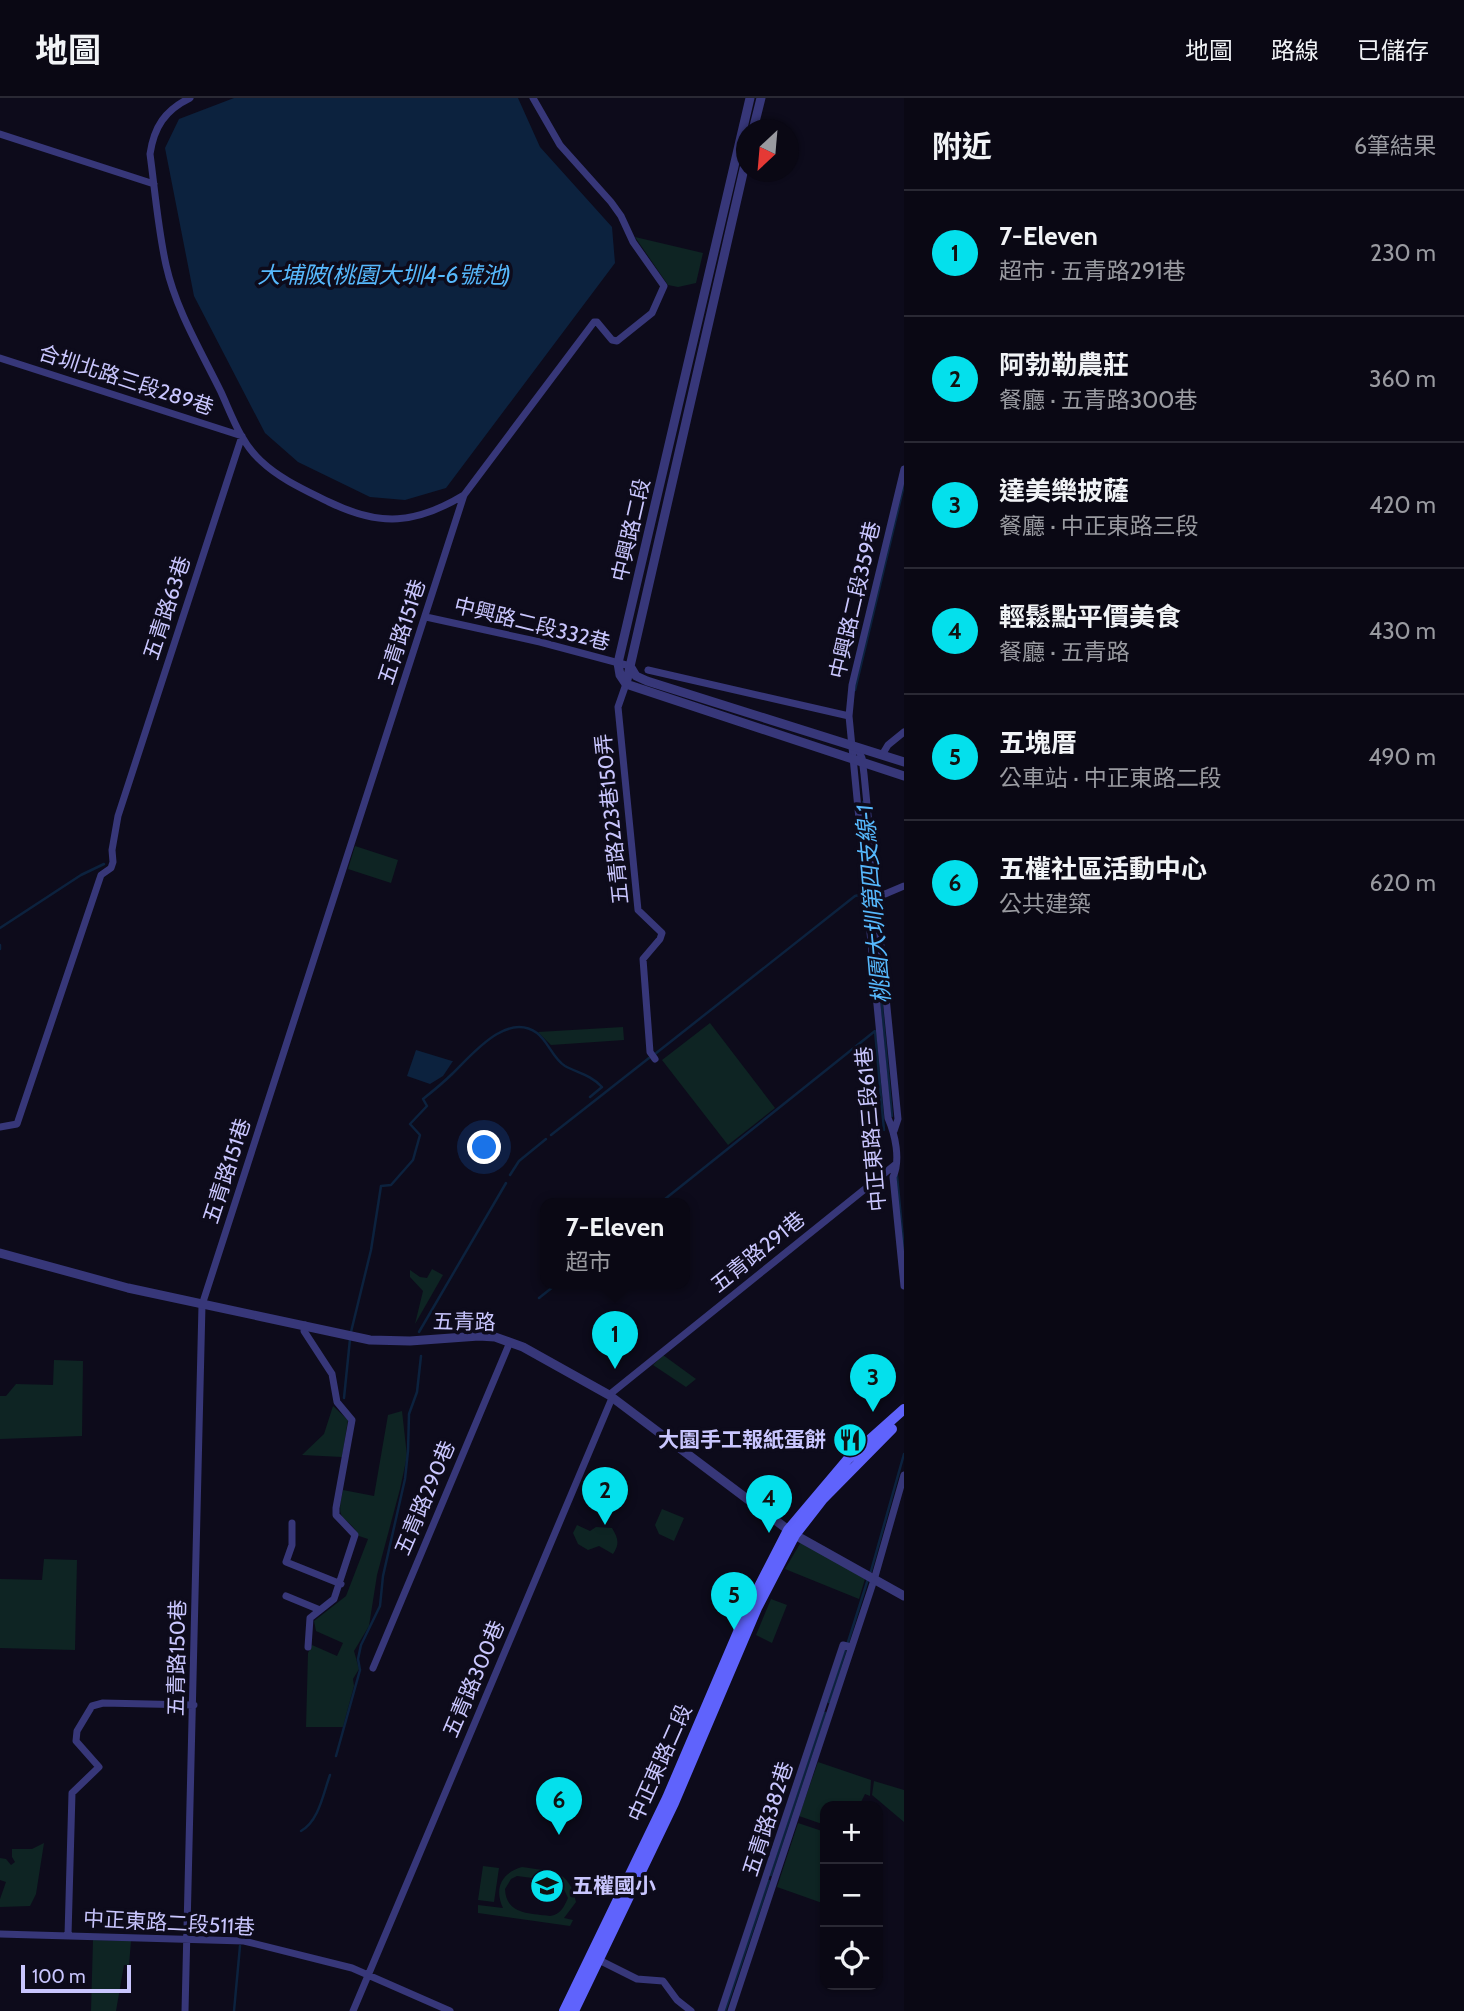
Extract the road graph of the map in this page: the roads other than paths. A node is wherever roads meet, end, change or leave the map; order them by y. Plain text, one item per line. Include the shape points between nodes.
1 (190, 98) edge
2 (533, 98) edge
3 (750, 98) edge
4 (761, 98) edge
5 (756, 119) edge
6 (0, 134) edge
7 (740, 182) edge
8 (154, 184) junction
9 (727, 221) junction
10 (0, 358) edge
11 (242, 436) junction
12 (670, 438) junction
13 (682, 441) junction
14 (904, 469) edge
15 (464, 495) junction
16 (426, 617) junction
17 (618, 663) junction
18 (630, 666) junction
19 (648, 670) dead end
20 (626, 684) junction
21 (849, 716) junction
22 (904, 732) edge
23 (853, 745) junction
24 (882, 755) junction
25 (858, 761) junction
26 (904, 762) edge
27 (904, 776) edge
28 (904, 886) edge
29 (878, 897) junction
30 (655, 1059) dead end
31 (0, 1127) edge
32 (894, 1130) junction
33 (896, 1164) junction
34 (0, 1253) edge
35 (904, 1286) edge
36 (202, 1305) junction
37 (305, 1325) junction
38 (510, 1342) junction
39 (611, 1396) junction
40 (904, 1409) edge
41 (904, 1418) edge
42 (904, 1475) edge
43 (292, 1522) dead end
44 (791, 1532) junction
45 (874, 1580) junction
46 (341, 1584) junction
47 (286, 1596) dead end
48 (904, 1597) edge
49 (320, 1610) junction
50 (308, 1647) dead end
51 (851, 1647) junction
52 (373, 1668) dead end
53 (194, 1705) junction
54 (0, 1934) edge
55 (68, 1936) junction
56 (187, 1939) junction
57 (594, 1957) junction
58 (368, 1975) junction
59 (185, 2011) edge
60 (353, 2011) edge
61 (450, 2011) edge
62 (564, 2011) edge
63 (574, 2011) edge
64 (691, 2011) edge
65 (721, 2011) edge
66 (731, 2011) edge

1 - 8 street via 161,118 152,139
2 - 15 street, 五青路151巷 via 560,145 621,216 664,286 652,313 617,341 594,322
3 - 9 street, 中興路二段
4 - 5 street
6 - 8 street
7 - 9 street, 中興路二段
8 - 11 street via 166,266 180,310
9 - 12 street, 中興路二段
9 - 13 street, 中興路二段
10 - 11 street, 合圳北路三段289巷
11 - 15 street via 259,460 281,478 343,509 379,520 428,514
11 - 31 street, 五青路63巷 via 118,816 111,869 101,875 18,1124
12 - 13 street
12 - 17 street, 中興路二段
13 - 18 street, 中興路二段
14 - 21 street, 中興路二段359巷 via 852,685
15 - 16 street, 五青路151巷
16 - 17 street, 中興路二段332巷
16 - 36 street, 五青路151巷
17 - 18 street, 中興路二段332巷
17 - 20 street
18 - 20 street, 中興路二段
18 - 23 street via 636,676 647,681
19 - 21 street
20 - 25 street
20 - 30 street, 五青路223巷150弄 via 618,707 638,910 662,933 643,959 650,1052
21 - 23 street, 中興路二段359巷
22 - 24 street
23 - 24 street
23 - 25 street, 中興路二段359巷
24 - 26 street
25 - 27 street
25 - 29 street
25 - 32 street, 中正東路三段61巷 via 888,1118
28 - 29 street
29 - 32 street via 898,1119
32 - 33 street, 中正東路三段61巷
33 - 35 street, 中正東路三段61巷 via 893,1177
33 - 39 street, 五青路291巷
34 - 36 street, 五青路
36 - 37 street, 五青路
36 - 53 street, 五青路150巷
37 - 38 street, 五青路 via 370,1340 479,1336
37 - 46 street via 304,1331 332,1374 337,1402 352,1420 336,1515 355,1535
38 - 39 street, 五青路
38 - 52 street, 五青路290巷
39 - 44 street, 五青路
39 - 58 street, 五青路300巷
40 - 44 main road via 849,1460
41 - 44 main road
42 - 45 street, 五青路382巷
43 - 46 street via 286,1562
44 - 45 street, 五青路
44 - 57 main road, 中正東路二段 via 674,1803
45 - 48 street, 五青路
45 - 51 street, 五青路382巷
46 - 49 street via 334,1599
47 - 49 street
49 - 50 street via 310,1618
51 - 65 street, 五青路382巷 via 843,1645
51 - 66 street, 五青路382巷
53 - 55 street via 103,1703 92,1706 77,1731 76,1741 99,1767 72,1793
53 - 56 street, 五青路150巷
54 - 55 street, 中正東路二段511巷
55 - 56 street, 中正東路二段511巷
56 - 58 street, 中正東路二段511巷 via 244,1941
56 - 59 street, 五青路150巷
57 - 62 main road, 中正東路二段
57 - 63 main road, 中正東路二段
57 - 64 street via 637,1979 663,1981
58 - 60 street, 五青路300巷
58 - 61 street, 中正東路二段511巷

